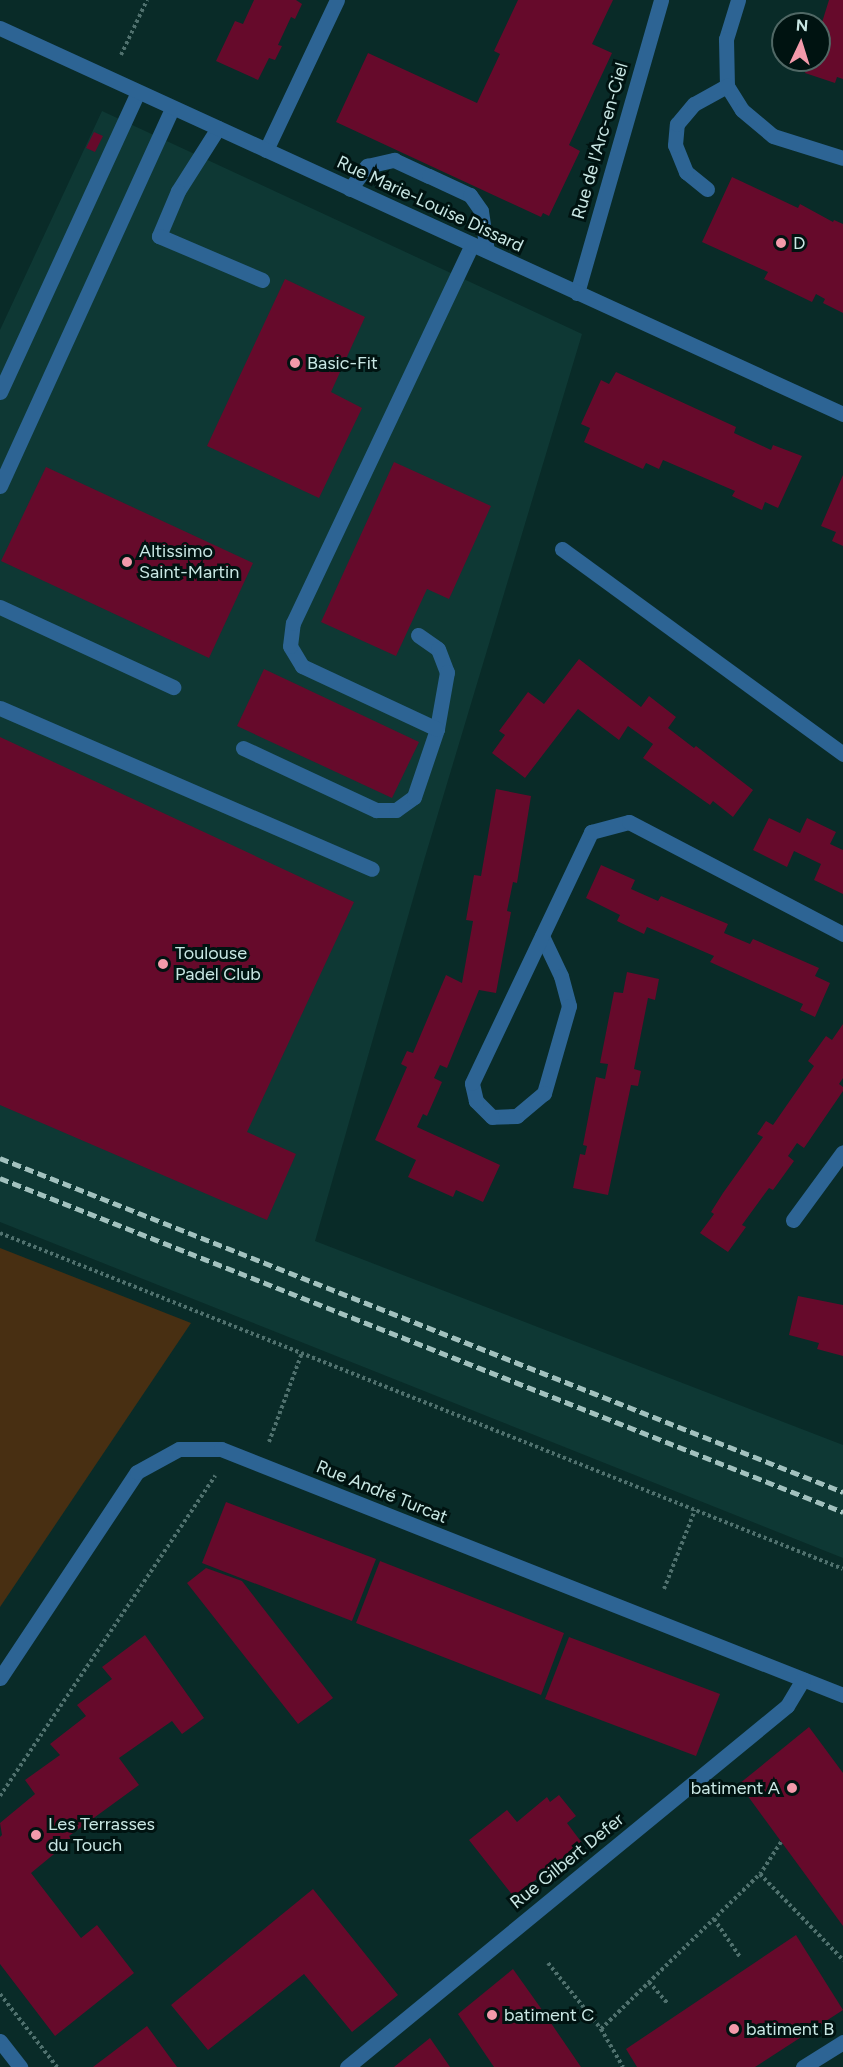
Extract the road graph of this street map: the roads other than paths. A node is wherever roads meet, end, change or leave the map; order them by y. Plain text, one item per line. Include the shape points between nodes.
1 (337, 0) edge
2 (661, 0) edge
3 (738, 0) edge
4 (0, 28) edge
5 (727, 86) junction
6 (138, 92) junction
7 (172, 108) junction
8 (218, 128) junction
9 (266, 150) junction
10 (843, 158) edge
11 (350, 189) junction
12 (707, 189) dead end
13 (472, 245) junction
14 (487, 251) junction
15 (262, 280) dead end
16 (578, 293) junction
17 (0, 392) edge
18 (843, 414) edge
19 (0, 486) edge
20 (562, 549) dead end
21 (0, 607) edge
22 (418, 636) dead end
23 (173, 687) dead end
24 (0, 708) edge
25 (437, 729) junction
26 (243, 748) dead end
27 (843, 754) edge
28 (372, 869) dead end
29 (843, 934) edge
30 (542, 936) junction
31 (843, 1152) edge
32 (793, 1220) dead end
33 (0, 1678) edge
34 (803, 1679) junction
35 (843, 1695) edge
36 (0, 2041) edge
37 (843, 2042) edge
38 (20, 2067) edge
39 (347, 2067) edge
40 (803, 2067) edge

1 - 9 street
2 - 16 street, Rue de l'Arc-en-Ciel
3 - 5 street via 726,39
4 - 6 street, Rue Marie-Louise Dissard
5 - 10 street via 742,110 773,136
5 - 12 street via 694,104 677,124 675,145 686,172
6 - 7 street, Rue Marie-Louise Dissard
6 - 17 street
7 - 8 street, Rue Marie-Louise Dissard
7 - 19 street
8 - 9 street, Rue Marie-Louise Dissard
8 - 15 street via 178,191 159,236
9 - 11 street, Rue Marie-Louise Dissard
11 - 13 street, Rue Marie-Louise Dissard
11 - 14 street via 367,166 394,160 470,195 482,211
13 - 14 street, Rue Marie-Louise Dissard
13 - 25 street via 293,623 290,646 303,666
14 - 16 street, Rue Marie-Louise Dissard
16 - 18 street, Rue Marie-Louise Dissard
20 - 27 street
21 - 23 street
22 - 25 street via 438,649 447,672
24 - 28 street
25 - 26 street via 414,797 396,810 376,810
29 - 30 street via 629,822 591,832
30 - 30 street via 561,976 569,1006 544,1093 517,1116 492,1117 476,1101 472,1083
31 - 32 street
33 - 34 street, Rue André Turcat via 137,1472 179,1449 221,1449
34 - 35 street, Rue André Turcat
34 - 39 street, Rue Gilbert Defer via 787,1706
36 - 38 street
37 - 40 street

